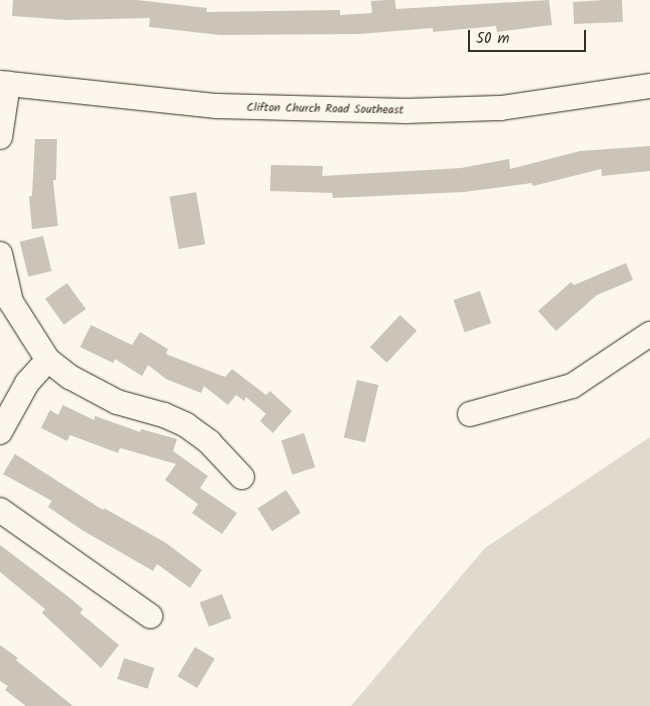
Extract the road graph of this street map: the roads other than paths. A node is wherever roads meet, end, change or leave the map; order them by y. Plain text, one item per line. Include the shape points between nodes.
1 (4, 83) edge
2 (650, 86) edge
3 (0, 137) edge
4 (0, 254) edge
5 (650, 334) edge
6 (48, 360) junction
7 (470, 414) dead end
8 (0, 432) edge
9 (242, 477) dead end
10 (0, 510) edge
11 (150, 616) dead end

1 - 2 street, Clifton Church Road Southeast via 218,106 396,111 501,108
1 - 3 street
4 - 6 street via 11,302
5 - 7 street via 572,386
6 - 8 street via 27,383
6 - 9 street via 117,402 164,415 186,425 209,442
10 - 11 street

